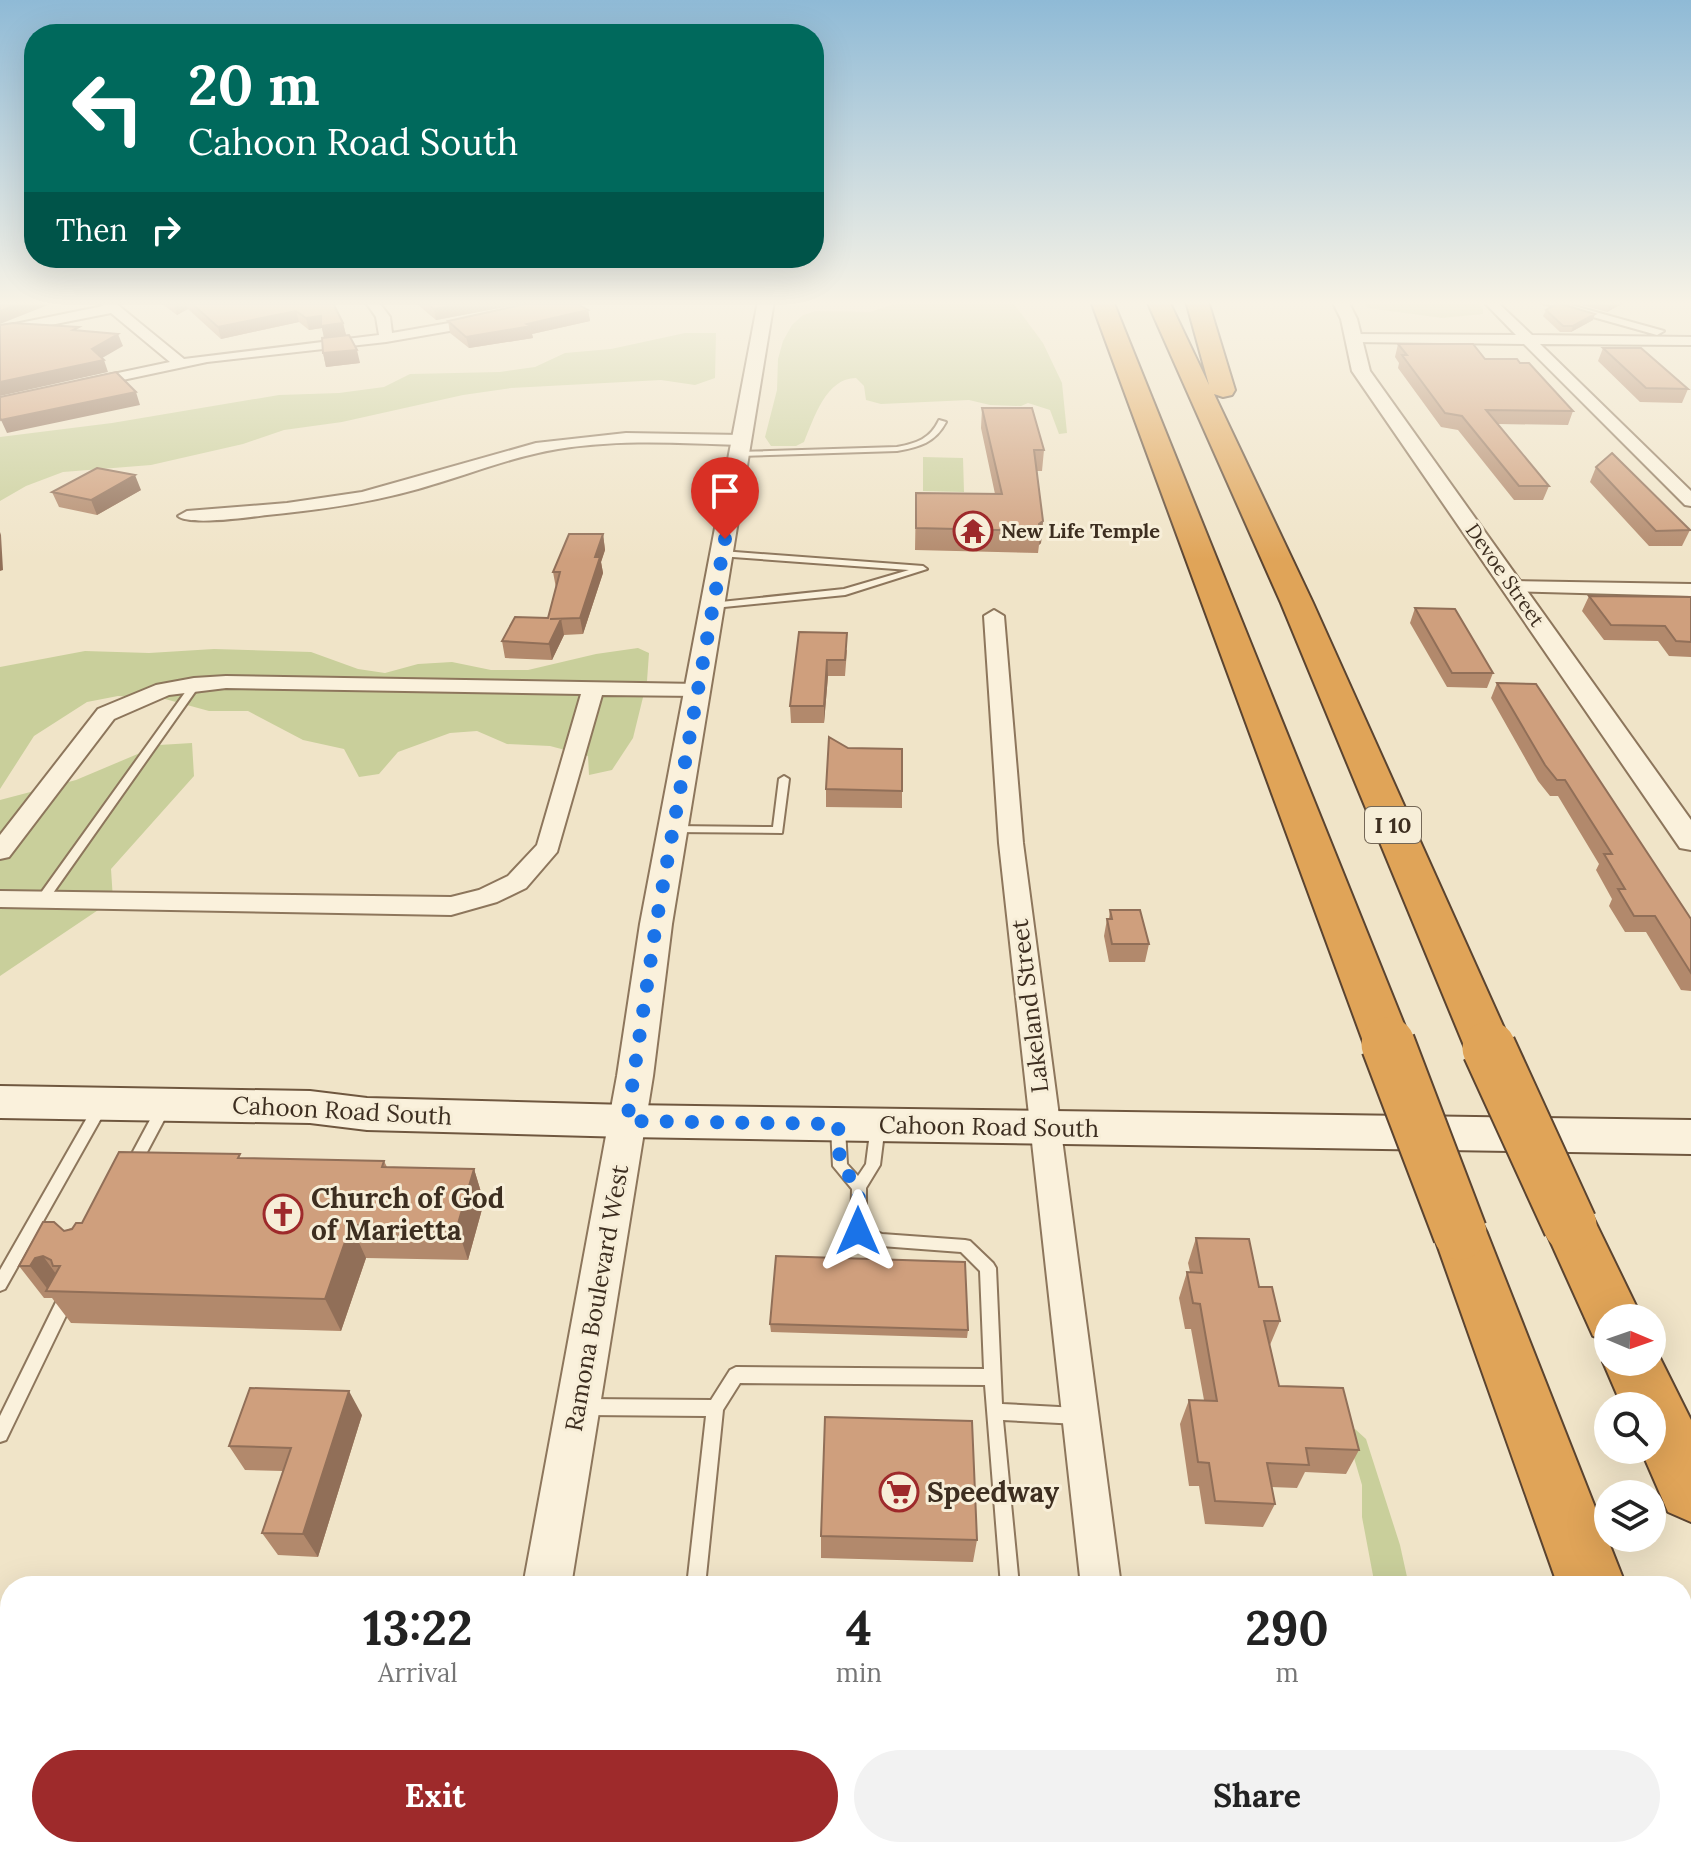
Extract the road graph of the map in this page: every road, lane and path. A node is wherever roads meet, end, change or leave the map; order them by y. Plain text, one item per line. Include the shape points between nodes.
1 (751, 388) edge
2 (1127, 388) edge
3 (1134, 388) edge
4 (1197, 388) edge
5 (1222, 388) edge
6 (1373, 388) edge
7 (1577, 388) edge
8 (942, 422) dead end
9 (1153, 437) junction
10 (740, 447) junction
11 (1225, 448) junction
12 (1691, 501) edge
13 (187, 516) dead end
14 (722, 554) junction
15 (1512, 587) junction
16 (1691, 590) edge
17 (714, 605) junction
18 (994, 616) dead end
19 (197, 682) junction
20 (593, 688) junction
21 (699, 690) junction
22 (784, 779) dead end
23 (673, 829) junction
24 (1691, 841) edge
25 (0, 851) edge
26 (0, 899) edge
27 (42, 900) junction
28 (0, 1102) edge
29 (102, 1103) junction
30 (165, 1104) junction
31 (627, 1121) junction
32 (858, 1125) junction
33 (1045, 1127) junction
34 (1691, 1137) edge
35 (128, 1176) edge
36 (859, 1187) junction
37 (0, 1284) edge
38 (66, 1299) edge
39 (1607, 1304) edge
40 (1639, 1376) edge
41 (993, 1377) junction
42 (577, 1407) junction
43 (715, 1408) junction
44 (994, 1412) junction
45 (1081, 1416) junction
46 (0, 1434) edge
47 (1691, 1490) edge
48 (549, 1576) edge
49 (697, 1576) edge
50 (1009, 1576) edge
51 (1100, 1576) edge
52 (1588, 1576) edge

1 - 10 street, Ramona Boulevard West
2 - 9 highway
3 - 9 highway
4 - 11 highway, I 10
5 - 11 highway
6 - 15 street, Devoe Street
7 - 12 street
8 - 10 lane via 929,439 897,449
9 - 52 highway, bridge
10 - 13 street via 610,438 579,441 537,447 412,485 307,508
10 - 14 street, Ramona Boulevard West
11 - 39 highway, I 10, bridge
14 - 17 street, Ramona Boulevard West
14 - 17 lane via 923,569 845,592
15 - 16 street
15 - 24 street, Devoe Street
17 - 21 street, Ramona Boulevard West
18 - 33 street, Lakeland Street via 1011,843
19 - 20 street
19 - 25 street via 158,690 106,714
19 - 27 lane
20 - 21 street
20 - 27 street via 548,847 517,882 488,896 451,906
21 - 23 street, Ramona Boulevard West
22 - 23 lane via 778,831
23 - 31 street, Ramona Boulevard West
26 - 27 street
28 - 29 main road, Cahoon Road South
29 - 30 main road, Cahoon Road South
29 - 37 lane
30 - 31 main road, Cahoon Road South
30 - 35 lane
31 - 32 main road, Cahoon Road South
31 - 42 street, Ramona Boulevard West
32 - 33 main road, Cahoon Road South
32 - 36 lane via 873,1165
32 - 36 lane via 840,1166
33 - 34 main road, Cahoon Road South
33 - 45 street, Lakeland Street
36 - 41 lane via 858,1231 881,1240 965,1246 988,1268
38 - 46 lane
40 - 47 highway
41 - 43 lane via 736,1375
41 - 44 lane
42 - 43 lane
42 - 48 street, Ramona Boulevard West
43 - 49 lane
44 - 45 lane
44 - 50 lane
45 - 51 street, Lakeland Street

